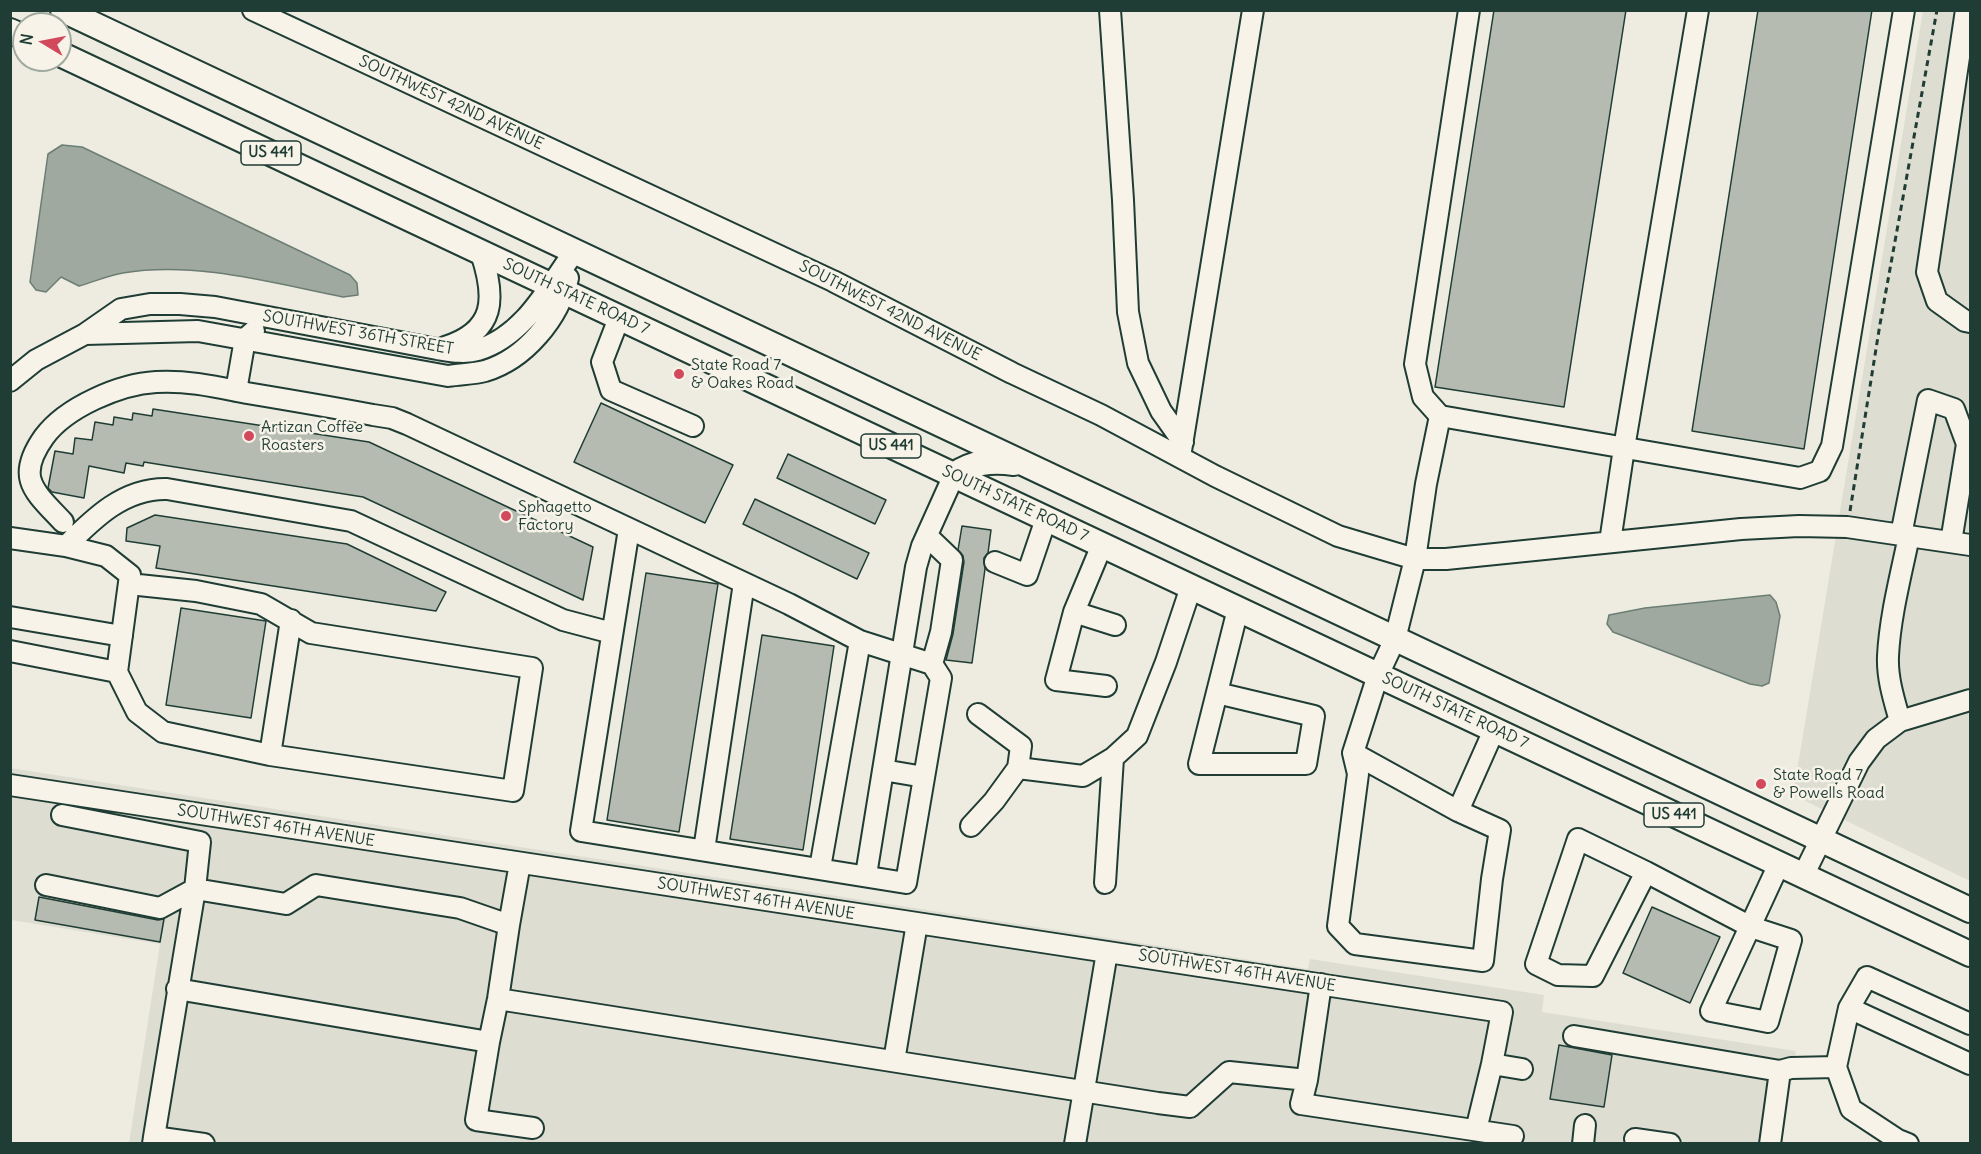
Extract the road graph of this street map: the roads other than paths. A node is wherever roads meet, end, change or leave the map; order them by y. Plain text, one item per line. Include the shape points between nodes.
1 (63, 10) edge
2 (253, 10) edge
3 (1110, 10) edge
4 (1253, 10) edge
5 (1469, 10) edge
6 (1698, 10) edge
7 (1904, 10) edge
8 (1966, 10) edge
9 (72, 60) edge
10 (574, 252) junction
11 (481, 253) junction
12 (558, 289) junction
13 (619, 318) junction
14 (284, 320) junction
15 (1971, 322) edge
16 (85, 334) junction
17 (245, 339) junction
18 (437, 349) junction
19 (14, 374) edge
20 (236, 391) junction
21 (1440, 416) junction
22 (693, 426) dead end
23 (1624, 448) junction
24 (1181, 450) junction
25 (1025, 464) junction
26 (954, 475) junction
27 (106, 509) junction
28 (1046, 519) junction
29 (63, 522) junction
30 (629, 529) junction
31 (1905, 535) junction
32 (927, 536) junction
33 (20, 540) edge
34 (1610, 542) junction
35 (1951, 542) junction
36 (1102, 545) junction
37 (1971, 545) edge
38 (66, 546) junction
39 (1415, 559) junction
40 (995, 562) dead end
41 (744, 583) junction
42 (129, 584) junction
43 (1191, 587) junction
44 (1238, 609) junction
45 (1074, 612) junction
46 (10, 617) edge
47 (291, 620) junction
48 (1115, 625) dead end
49 (612, 633) junction
50 (122, 636) junction
51 (1395, 639) junction
52 (860, 641) junction
53 (10, 651) edge
54 (901, 654) junction
55 (932, 664) junction
56 (117, 672) junction
57 (1378, 675) junction
58 (1106, 686) dead end
59 (1217, 693) junction
60 (1971, 700) edge
61 (978, 714) dead end
62 (1900, 721) junction
63 (1494, 729) junction
64 (1353, 753) junction
65 (270, 755) junction
66 (1113, 758) junction
67 (1018, 768) junction
68 (883, 770) junction
69 (924, 777) junction
70 (10, 785) edge
71 (1458, 811) junction
72 (62, 815) dead end
73 (205, 815) junction
74 (971, 826) dead end
75 (1822, 840) junction
76 (200, 842) junction
77 (704, 850) junction
78 (520, 863) junction
79 (1779, 864) junction
80 (820, 868) junction
81 (1646, 872) junction
82 (866, 876) junction
83 (1803, 876) junction
84 (1105, 883) dead end
85 (46, 885) dead end
86 (195, 889) junction
87 (1971, 910) edge
88 (917, 923) junction
89 (509, 925) junction
90 (1751, 927) junction
91 (1107, 952) junction
92 (1971, 954) edge
93 (1321, 984) junction
94 (177, 989) junction
95 (498, 999) junction
96 (1849, 1008) junction
97 (1971, 1024) edge
98 (1574, 1036) dead end
99 (489, 1042) junction
100 (894, 1061) junction
101 (1492, 1064) junction
102 (1971, 1064) edge
103 (1836, 1067) junction
104 (1522, 1069) dead end
105 (1780, 1071) junction
106 (1306, 1080) junction
107 (1084, 1091) junction
108 (533, 1128) dead end
109 (1476, 1130) junction
110 (1513, 1136) dead end
111 (1635, 1139) dead end
112 (153, 1140) edge
113 (198, 1143) edge
114 (1075, 1143) edge
115 (1670, 1143) edge
116 (1770, 1143) edge
117 (1908, 1143) edge

1 - 10 main road, US 441
2 - 24 street, SOUTHWEST 42ND AVENUE via 833,281 1012,373
3 - 24 street via 1128,312 1138,363
4 - 24 street
5 - 21 street via 1415,364 1423,397
6 - 23 street
7 - 23 street via 1832,446 1820,471 1800,478
8 - 15 street via 1927,272 1938,301
9 - 11 main road, SOUTH STATE ROAD 7 / US 441
10 - 12 street, SOUTHWEST 36TH STREET
10 - 25 main road, US 441
11 - 12 main road, SOUTH STATE ROAD 7 / US 441
11 - 18 street via 490,294 484,322 462,342
12 - 13 main road, SOUTH STATE ROAD 7 / US 441
12 - 17 street, SOUTHWEST 36TH STREET via 542,332 514,358 485,371 448,376
12 - 18 street, SOUTHWEST 36TH STREET via 494,343 462,352
13 - 22 street via 602,362 611,390
13 - 26 main road, SOUTH STATE ROAD 7 / US 441
14 - 16 street, SOUTHWEST 36TH STREET via 215,307 150,304 121,309
14 - 17 street via 254,330
14 - 18 street, SOUTHWEST 36TH STREET
16 - 17 street, SOUTHWEST 36TH STREET via 198,331
16 - 19 street, SOUTHWEST 36TH STREET
17 - 20 street
20 - 29 street via 188,382 156,382 131,386 74,411 49,431 29,468 31,484
20 - 30 street via 392,418
21 - 23 street
21 - 39 street
23 - 34 street
24 - 39 street, SOUTHWEST 42ND AVENUE via 1338,536
25 - 26 main road via 981,462
25 - 51 main road, US 441
26 - 28 main road, SOUTH STATE ROAD 7 / US 441
26 - 32 street
27 - 29 street
27 - 38 street
27 - 49 street via 147,490 166,489 351,521 563,620
28 - 36 main road, SOUTH STATE ROAD 7 / US 441
28 - 40 street via 1027,574
29 - 33 street
30 - 41 street
30 - 49 street
31 - 34 street, SOUTHWEST 42ND AVENUE via 1848,527 1799,526
31 - 35 street, SOUTHWEST 42ND AVENUE
31 - 35 street via 1928,400 1954,409 1967,444
31 - 62 street via 1888,658
32 - 54 street via 916,567
32 - 55 street via 952,560
33 - 38 street
34 - 39 street, SOUTHWEST 42ND AVENUE
35 - 37 street, SOUTHWEST 42ND AVENUE
36 - 43 main road, SOUTH STATE ROAD 7 / US 441
36 - 45 street
38 - 42 street via 106,556 130,575
39 - 51 street
41 - 52 street
41 - 77 street
42 - 47 street via 196,591 261,604
42 - 50 street
43 - 44 main road, SOUTH STATE ROAD 7 / US 441
43 - 66 street via 1137,736
44 - 57 main road, SOUTH STATE ROAD 7 / US 441
44 - 59 street
45 - 48 street
45 - 58 street via 1056,680
46 - 50 street
47 - 65 street
47 - 65 street via 311,633 532,668 513,791
49 - 77 street via 581,831
50 - 56 street
51 - 57 street
51 - 75 main road, US 441
52 - 54 street
52 - 80 street
53 - 56 street
54 - 55 street
54 - 68 street
55 - 69 street via 941,678
56 - 65 street via 137,712 163,732
57 - 63 main road, SOUTH STATE ROAD 7 / US 441
57 - 64 street
59 - 59 street via 1199,764 1306,764 1314,716
60 - 62 street
61 - 67 street via 1021,746
62 - 75 street via 1876,740 1859,762
63 - 71 street
63 - 79 main road, SOUTH STATE ROAD 7 / US 441
64 - 71 street
64 - 71 street via 1358,774 1338,926 1355,944 1483,961 1500,830
66 - 67 street via 1083,776
66 - 84 street
67 - 74 street
68 - 69 street
68 - 82 street
69 - 82 street via 906,883
70 - 73 street, SOUTHWEST 46TH AVENUE
72 - 76 street
73 - 76 street
73 - 78 street, SOUTHWEST 46TH AVENUE
75 - 83 street
75 - 87 main road, US 441
76 - 86 street
77 - 80 street
78 - 88 street, SOUTHWEST 46TH AVENUE
78 - 89 street
79 - 83 main road, SOUTH STATE ROAD 7 / US 441
79 - 90 street
80 - 82 street
81 - 81 street via 1578,839 1536,963 1558,975 1593,976
81 - 90 street
83 - 92 main road, SOUTH STATE ROAD 7 / US 441
85 - 86 street via 160,908
86 - 89 street via 286,904 316,885 460,908
86 - 94 street
88 - 91 street, SOUTHWEST 46TH AVENUE
88 - 100 street
89 - 95 street
90 - 90 street via 1711,1011 1768,1022 1791,940
91 - 93 street, SOUTHWEST 46TH AVENUE
91 - 107 street
93 - 101 street, SOUTHWEST 46TH AVENUE via 1502,1012
93 - 106 street
94 - 99 street
94 - 112 street
95 - 99 street
95 - 100 street
96 - 97 street via 1867,977
96 - 102 street
96 - 103 street
98 - 105 street
99 - 108 street via 476,1120
100 - 107 street
101 - 104 street
101 - 109 street
103 - 105 street
103 - 117 street via 1851,1109
105 - 116 street
106 - 107 street via 1229,1072 1190,1107
106 - 109 street via 1300,1104
107 - 114 street
109 - 110 street
111 - 115 street
112 - 113 street

